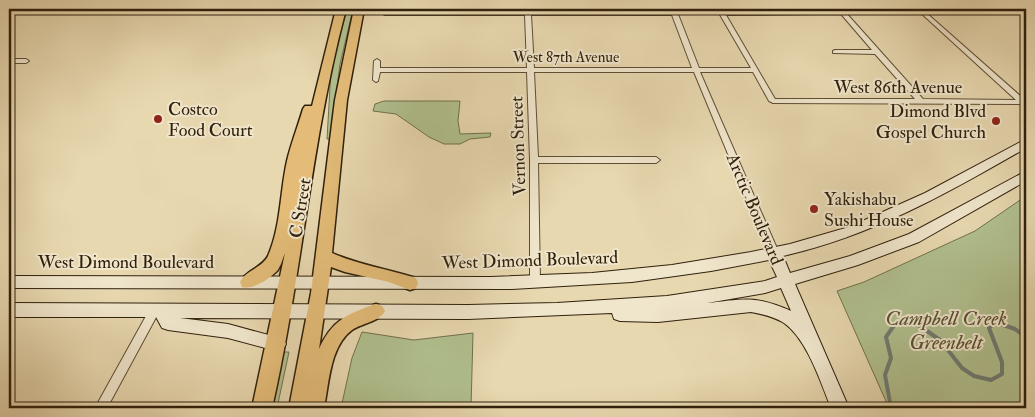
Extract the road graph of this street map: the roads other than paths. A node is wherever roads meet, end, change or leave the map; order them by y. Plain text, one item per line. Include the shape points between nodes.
1 (341, 9) edge
2 (359, 9) edge
3 (528, 11) edge
4 (674, 11) edge
5 (842, 12) junction
6 (923, 12) joint
7 (722, 13) joint
8 (385, 14) edge
9 (835, 52) dead end
10 (877, 52) junction
11 (377, 60) dead end
12 (9, 61) edge
13 (26, 61) dead end
14 (530, 69) junction
15 (377, 70) junction
16 (696, 70) junction
17 (755, 70) junction
18 (324, 78) junction
19 (376, 80) dead end
20 (921, 102) junction
21 (1024, 104) edge
22 (1026, 143) edge
23 (534, 160) junction
24 (656, 160) dead end
25 (1026, 175) edge
26 (774, 252) junction
27 (324, 256) junction
28 (786, 280) junction
29 (9, 282) edge
30 (248, 282) junction
31 (535, 282) junction
32 (288, 283) junction
33 (319, 283) junction
34 (410, 283) junction
35 (9, 310) edge
36 (158, 310) junction
37 (557, 310) junction
38 (283, 311) junction
39 (316, 311) junction
40 (376, 311) junction
41 (277, 344) junction
42 (814, 346) junction
43 (101, 408) edge
44 (262, 408) edge
45 (300, 408) edge
46 (314, 408) edge
47 (840, 408) edge

1 - 18 main road, C Street
2 - 27 main road, C Street via 341,97
3 - 4 street
3 - 8 street
3 - 14 street, Vernon Street
4 - 16 street, Arctic Boulevard
5 - 6 street
5 - 7 street
5 - 10 street
6 - 21 street
7 - 17 street
9 - 10 street
10 - 20 street
11 - 15 street
12 - 13 street
14 - 15 street, West 87th Avenue
14 - 16 street, West 87th Avenue
14 - 23 street, Vernon Street
15 - 19 street
16 - 17 street, West 87th Avenue
16 - 26 street, Arctic Boulevard
17 - 20 street, West 86th Avenue via 773,101
18 - 30 main road via 306,115 276,256 271,266
18 - 32 main road, C Street
20 - 21 street, West 86th Avenue
22 - 26 main road, West Dimond Boulevard via 888,217 830,238
23 - 24 street
23 - 31 street, Vernon Street
25 - 28 main road via 914,238 853,261
26 - 28 main road, Arctic Boulevard
26 - 31 main road, West Dimond Boulevard via 668,272
27 - 33 main road, C Street
27 - 34 main road via 345,266
28 - 37 main road via 667,303
28 - 42 main road, Arctic Boulevard
29 - 30 main road, West Dimond Boulevard
30 - 32 main road, West Dimond Boulevard
31 - 34 main road, West Dimond Boulevard
32 - 33 main road, West Dimond Boulevard
32 - 38 main road, C Street
33 - 34 main road, West Dimond Boulevard
33 - 39 main road, C Street
35 - 36 main road
36 - 38 main road
36 - 41 main road via 168,323 237,333
36 - 43 street
37 - 40 main road
37 - 42 main road via 658,315 751,306 767,308 791,319
38 - 39 main road
38 - 41 main road, C Street
39 - 40 main road
39 - 45 main road, C Street
40 - 46 main road via 344,325 335,335
41 - 44 main road, C Street
42 - 47 main road, Arctic Boulevard

